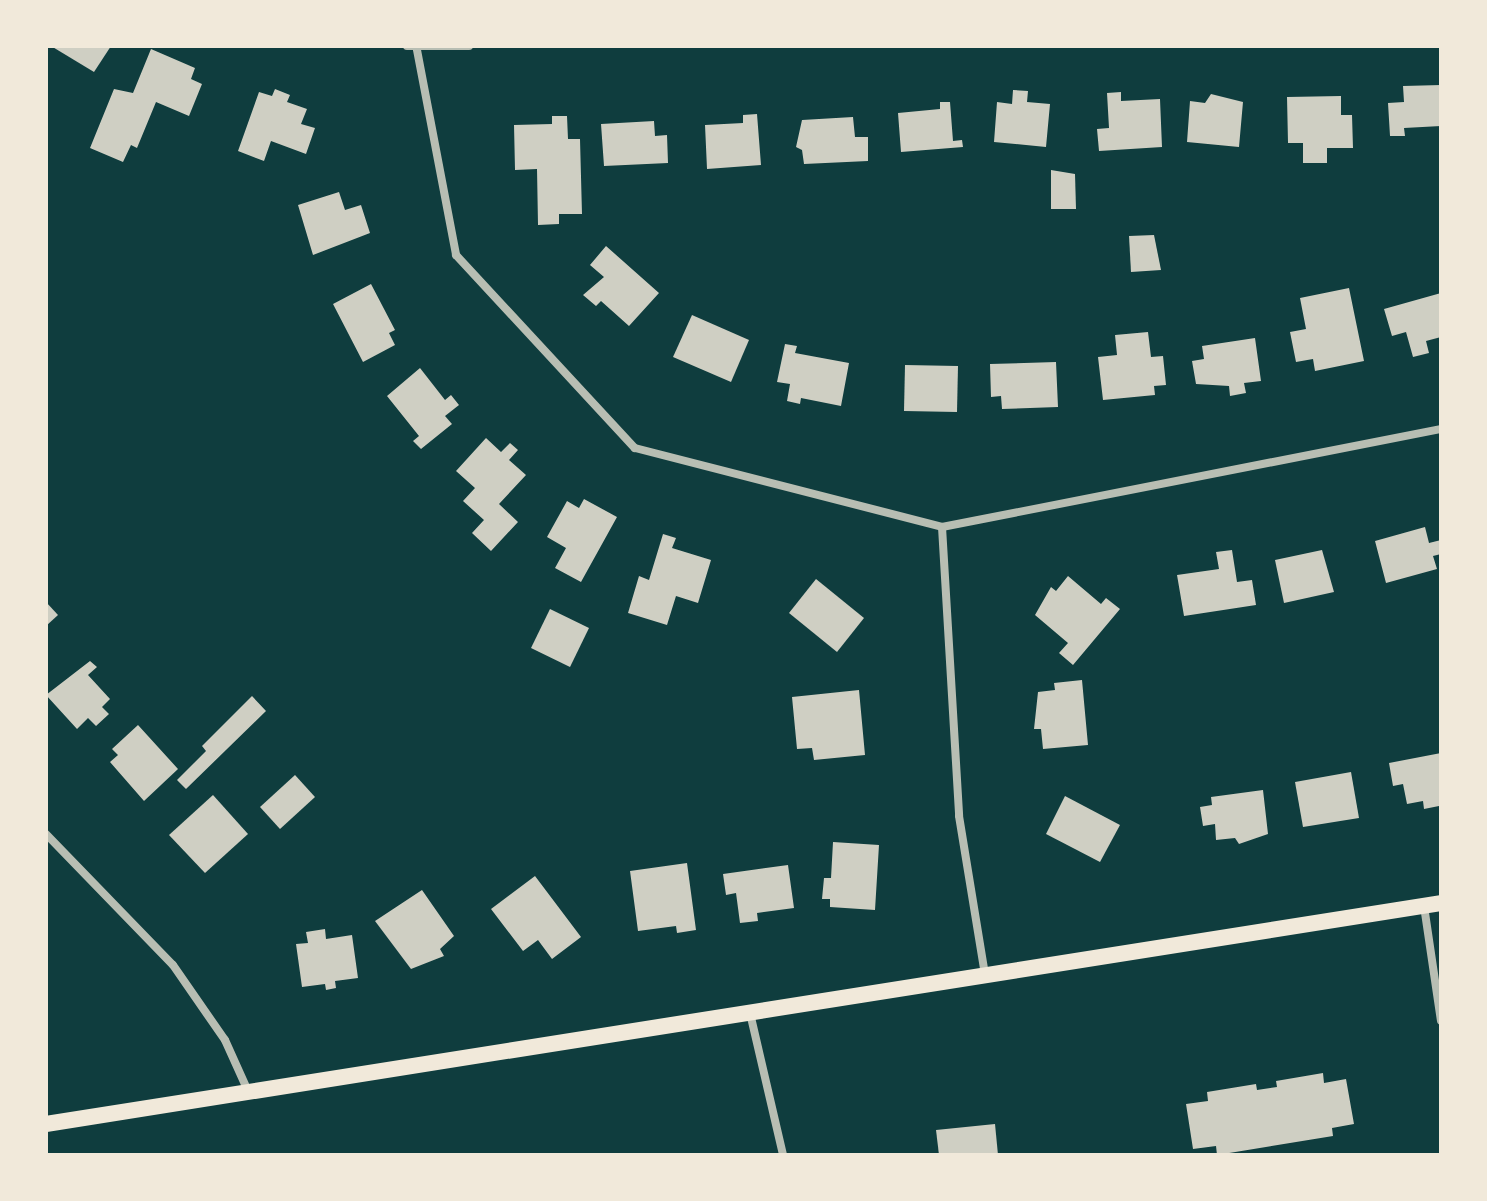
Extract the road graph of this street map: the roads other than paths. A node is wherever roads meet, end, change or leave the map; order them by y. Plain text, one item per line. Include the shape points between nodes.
1 (407, 46) edge
2 (469, 46) edge
3 (417, 50) junction
4 (1441, 429) edge
5 (942, 527) junction
6 (46, 834) edge
7 (1441, 903) edge
8 (1424, 906) junction
9 (985, 975) junction
10 (750, 1013) junction
11 (1441, 1021) edge
12 (248, 1091) junction
13 (46, 1124) edge
14 (783, 1155) edge

1 - 3 street
2 - 3 street
3 - 5 street via 456,255 635,448
4 - 5 street
5 - 9 street via 959,816
6 - 12 street via 173,965 225,1040
7 - 8 main road
8 - 9 main road
8 - 11 street
9 - 10 main road
10 - 12 main road
10 - 14 street
12 - 13 main road

